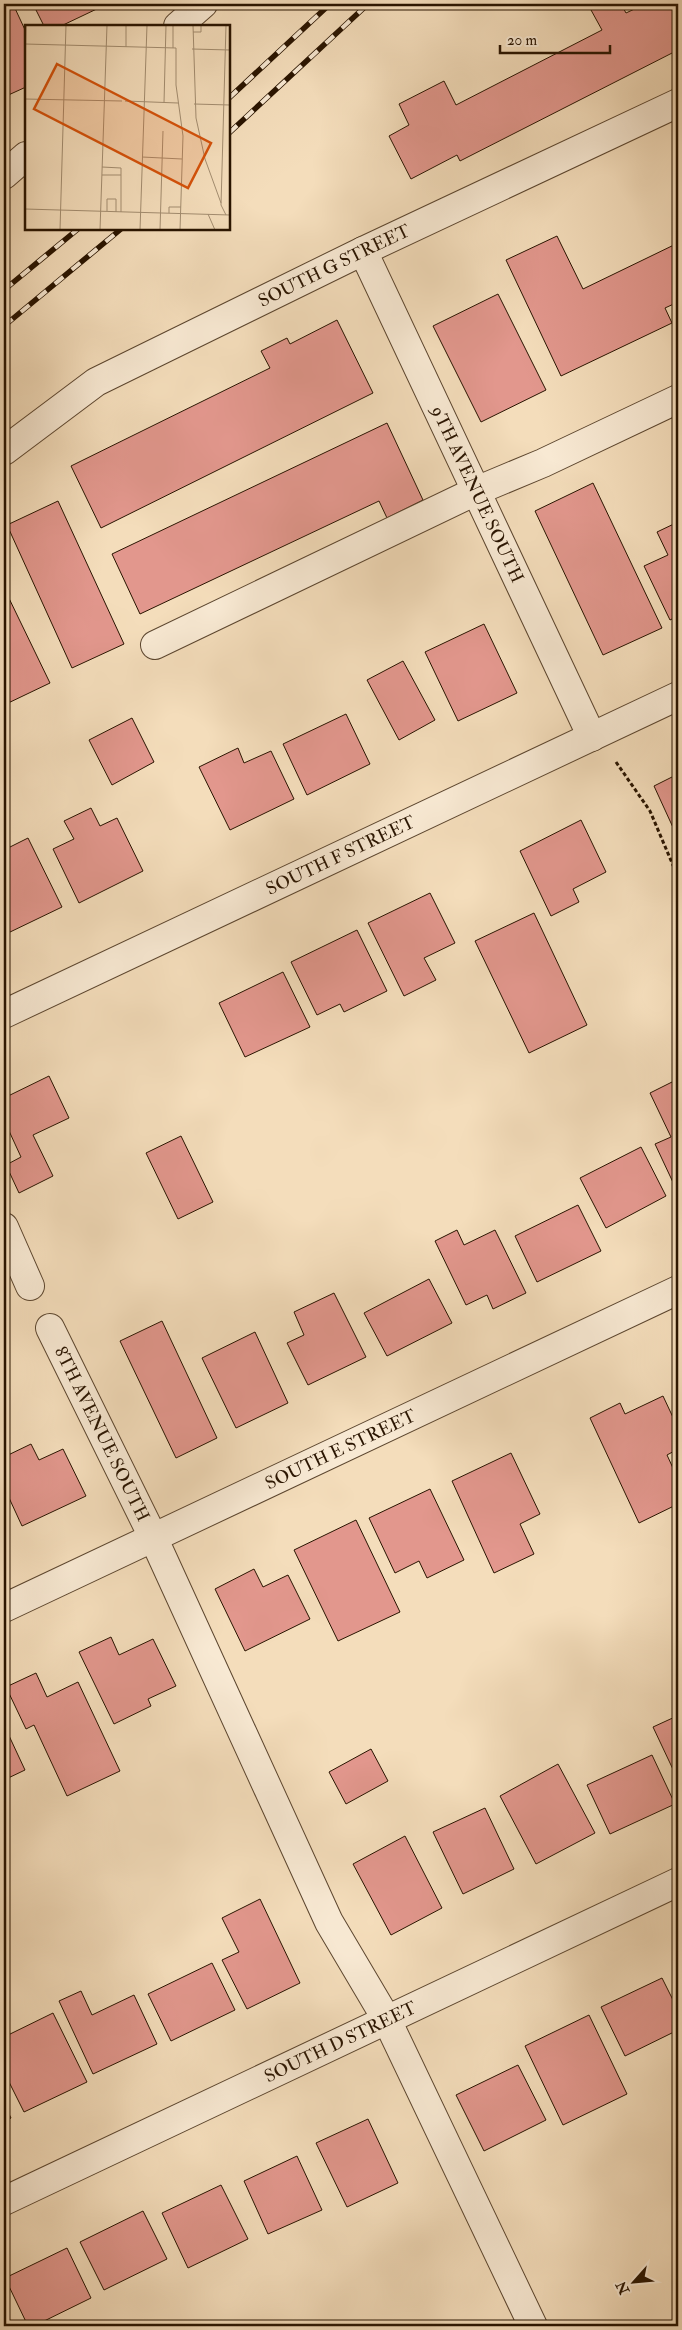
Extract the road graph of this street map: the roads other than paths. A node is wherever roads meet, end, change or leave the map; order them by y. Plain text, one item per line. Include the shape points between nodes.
1 (203, 4) edge
2 (179, 25) edge
3 (678, 103) edge
4 (25, 157) edge
5 (4, 175) edge
6 (363, 251) junction
7 (678, 399) edge
8 (4, 451) edge
9 (476, 491) junction
10 (155, 645) dead end
11 (678, 696) edge
12 (592, 737) junction
13 (4, 1014) edge
14 (4, 1227) edge
15 (30, 1286) dead end
16 (678, 1290) edge
17 (50, 1328) dead end
18 (153, 1537) junction
19 (4, 1608) edge
20 (678, 1882) edge
21 (387, 2020) junction
22 (4, 2201) edge
23 (533, 2326) edge

1 - 2 street
3 - 6 street, SOUTH G STREET
4 - 5 street
6 - 8 street, SOUTH G STREET via 96,382
6 - 9 street, 9TH AVENUE SOUTH
7 - 9 street
9 - 10 street
9 - 12 street, 9TH AVENUE SOUTH
11 - 12 street, SOUTH F STREET
12 - 13 street, SOUTH F STREET
14 - 15 street
16 - 18 street, SOUTH E STREET
17 - 18 street, 8TH AVENUE SOUTH
18 - 19 street, SOUTH E STREET
18 - 21 street, 8TH AVENUE SOUTH via 329,1922
20 - 21 street, SOUTH D STREET
21 - 22 street, SOUTH D STREET
21 - 23 street, 8TH AVENUE SOUTH

